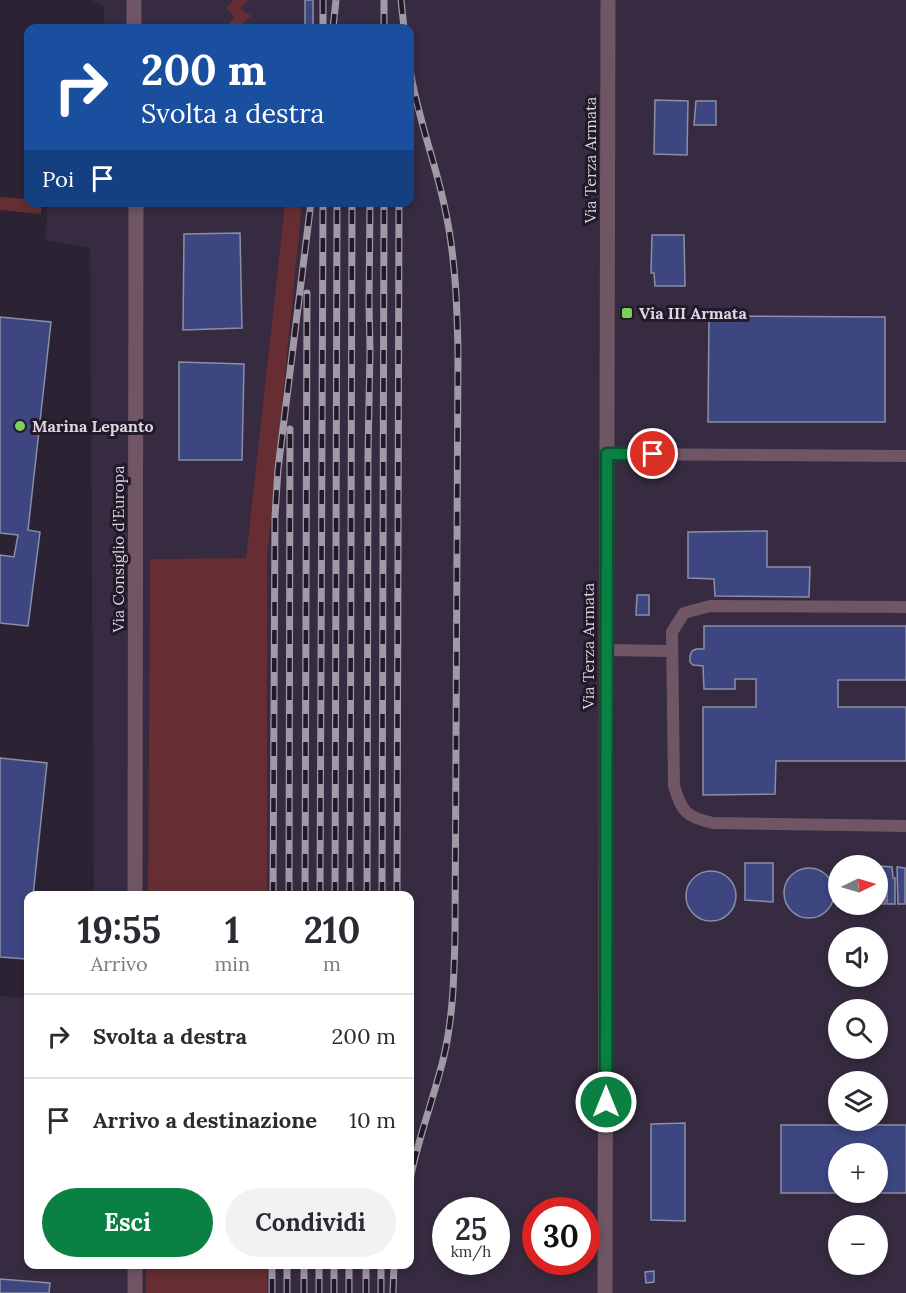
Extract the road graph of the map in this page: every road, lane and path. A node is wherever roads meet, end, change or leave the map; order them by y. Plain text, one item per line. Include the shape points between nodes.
1 (134, 0) edge
2 (608, 0) edge
3 (134, 24) edge
4 (136, 207) edge
5 (607, 454) junction
6 (906, 456) edge
7 (906, 607) edge
8 (606, 650) junction
9 (672, 651) junction
10 (906, 826) edge
11 (135, 891) edge
12 (135, 1269) edge
13 (135, 1293) edge
14 (605, 1293) edge

1 - 3 street
2 - 5 street, Via Terza Armata
4 - 11 street, Via Consiglio d'Europa
5 - 6 lane
5 - 8 street, Via Terza Armata
7 - 9 lane via 710,606 684,614 672,632
8 - 9 lane
8 - 14 street, Via Terza Armata
9 - 10 lane via 674,786 680,805 695,819 712,823
12 - 13 street

